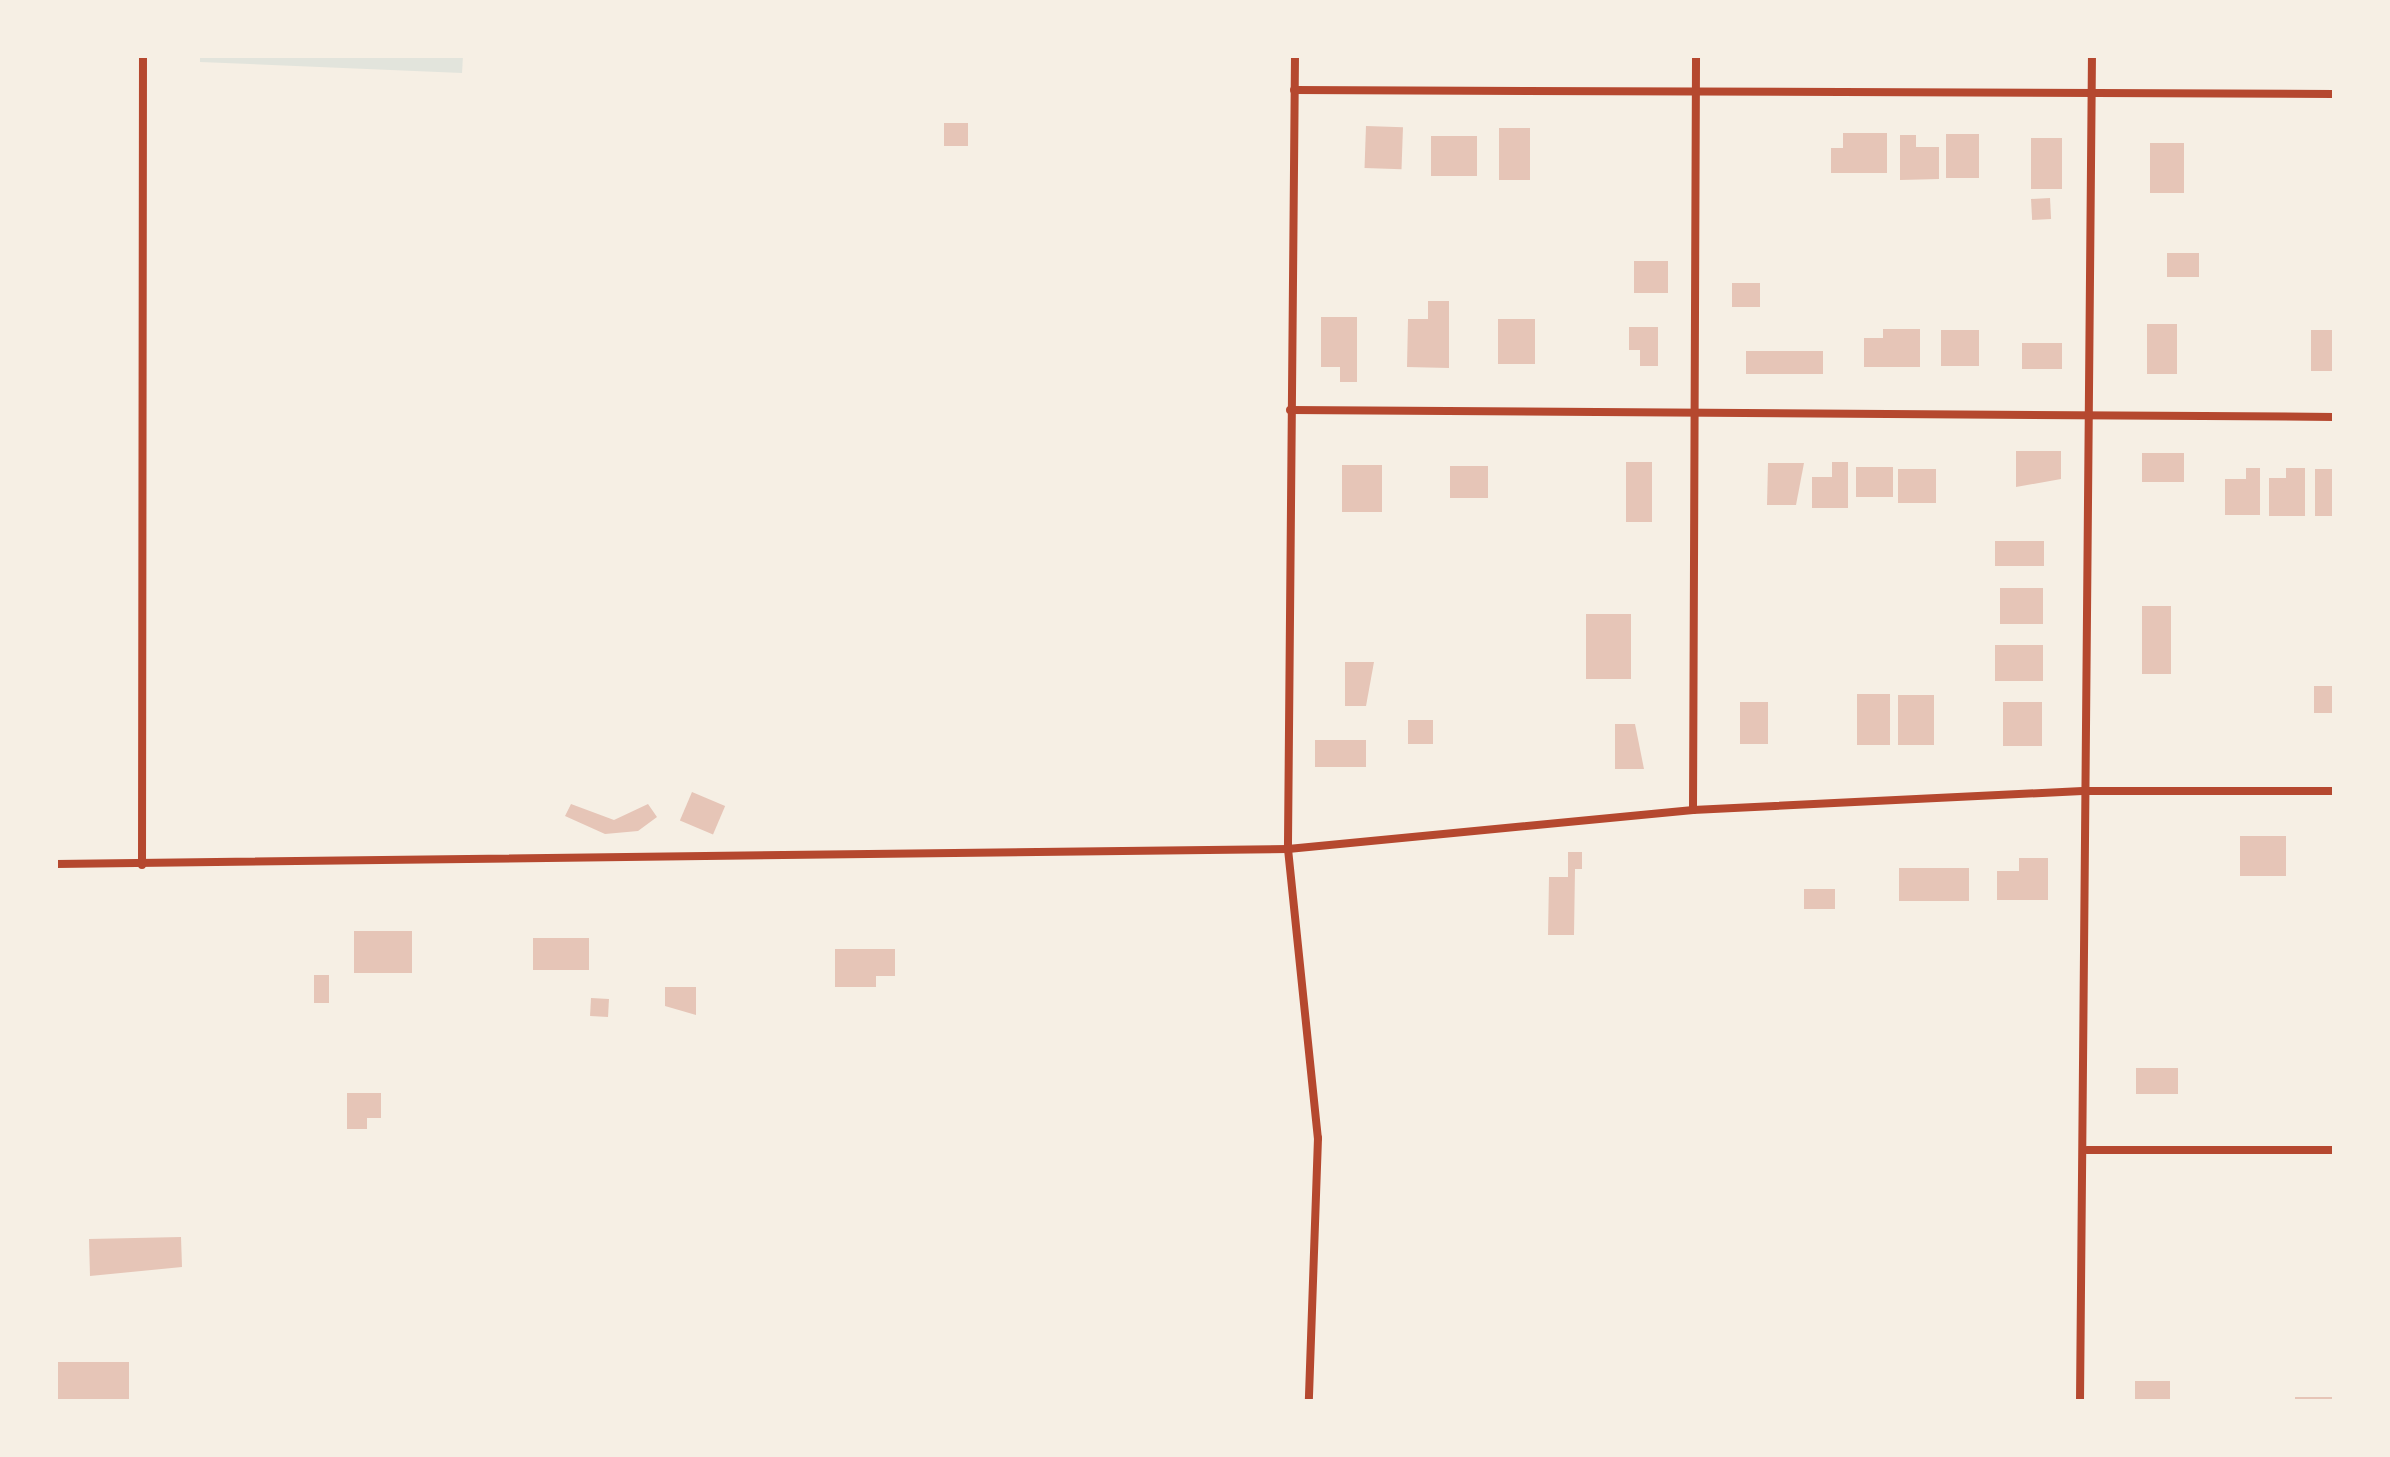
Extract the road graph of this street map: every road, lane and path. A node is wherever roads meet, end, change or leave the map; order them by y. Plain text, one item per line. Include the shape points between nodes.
1 (143, 56) edge
2 (1295, 56) edge
3 (1696, 56) edge
4 (2092, 56) edge
5 (1294, 90) junction
6 (1696, 91) junction
7 (2091, 93) junction
8 (2334, 94) edge
9 (1290, 410) junction
10 (1694, 413) junction
11 (2092, 415) junction
12 (2334, 417) edge
13 (2088, 791) junction
14 (2334, 791) edge
15 (1693, 810) junction
16 (1288, 849) junction
17 (56, 864) edge
18 (142, 865) junction
19 (2087, 1150) junction
20 (2334, 1150) edge
21 (1309, 1401) edge
22 (2080, 1401) edge

1 - 18 street
2 - 5 street
3 - 6 street
4 - 7 street
5 - 6 street
5 - 9 street
6 - 7 street
6 - 10 street
7 - 8 street
7 - 11 street
9 - 10 street
9 - 16 street
10 - 11 street
10 - 15 street
11 - 12 street
11 - 13 street
13 - 14 street
13 - 15 street
13 - 19 street
15 - 16 street
16 - 18 street
16 - 21 street via 1318,1138
17 - 18 street
19 - 20 street
19 - 22 street

